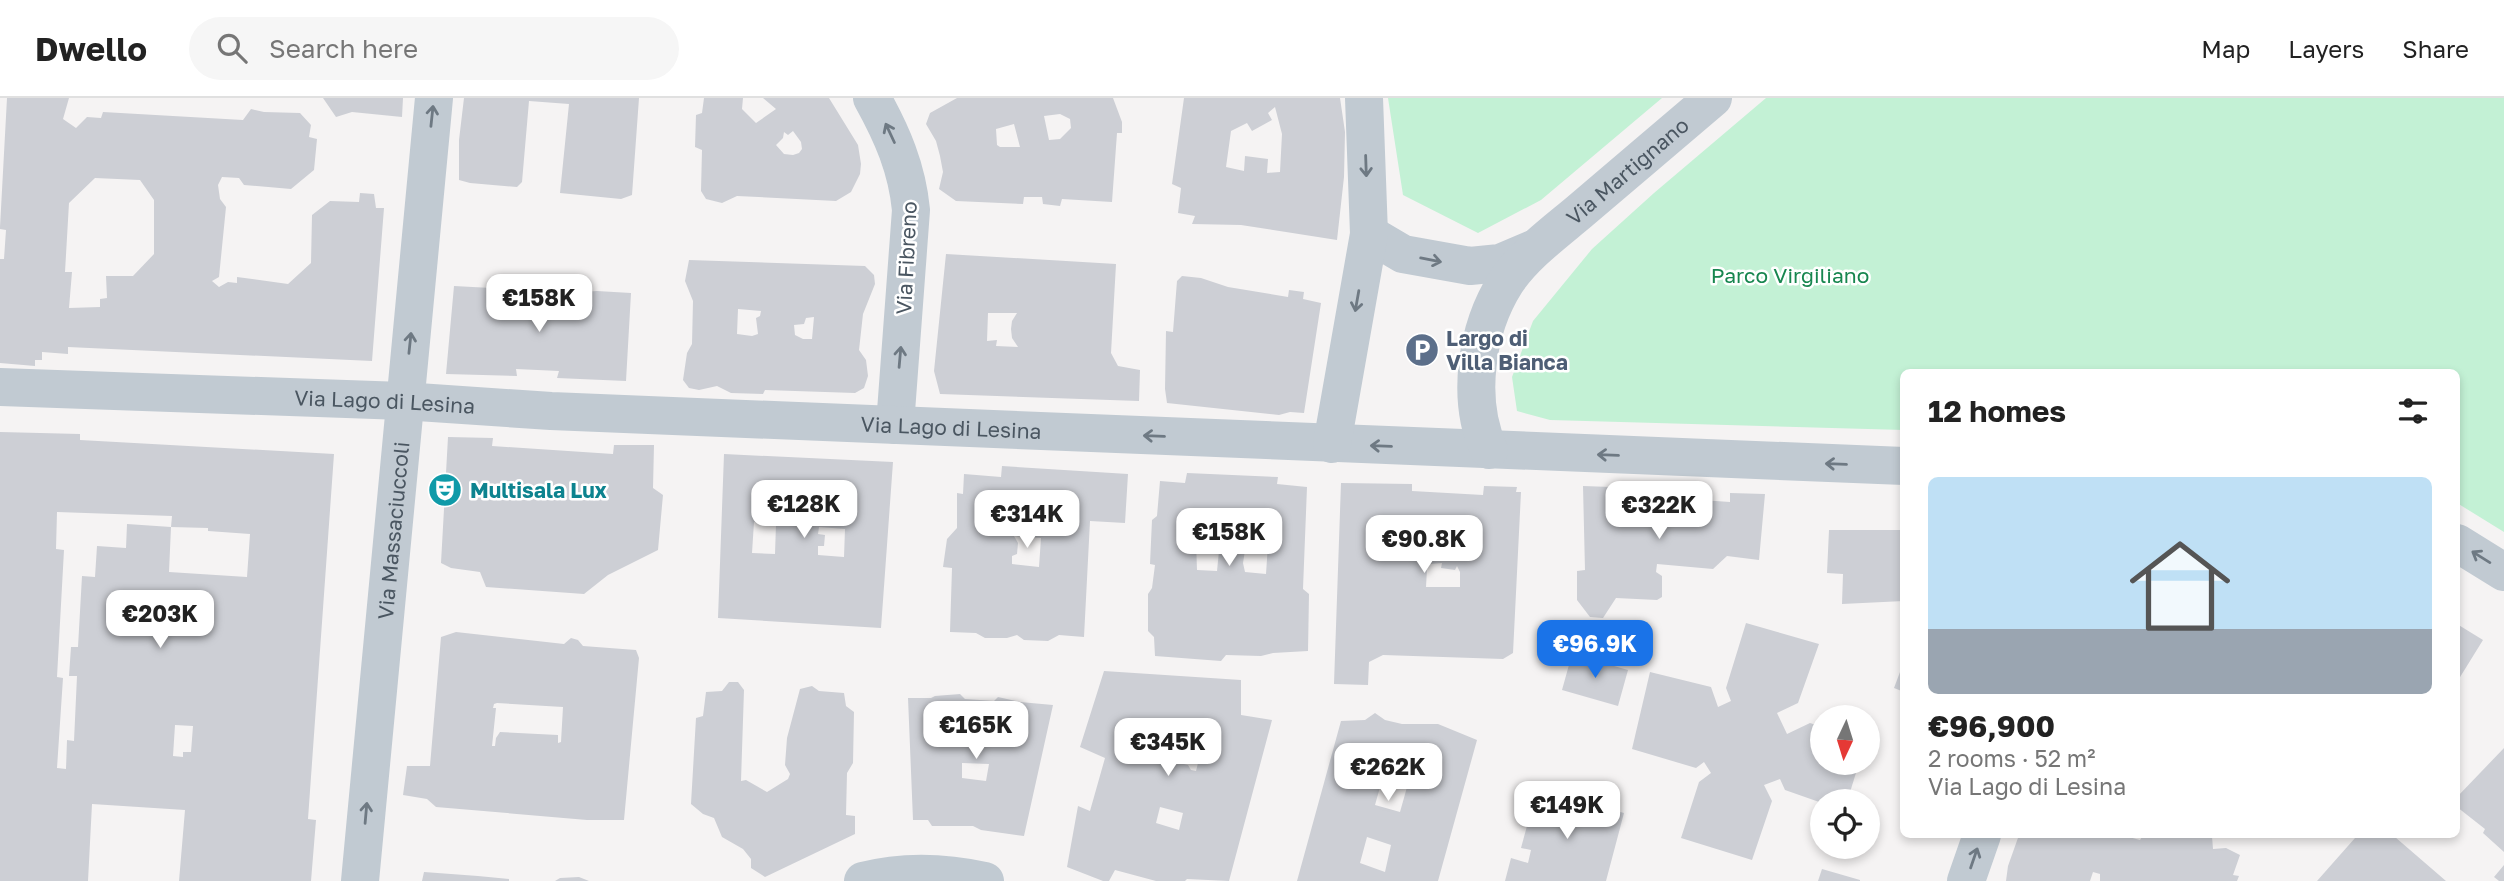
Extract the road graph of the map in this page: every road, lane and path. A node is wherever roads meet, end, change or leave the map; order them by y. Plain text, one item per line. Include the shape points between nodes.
1 (434, 98) edge
2 (872, 98) edge
3 (1364, 98) edge
4 (1713, 98) edge
5 (1368, 234) junction
6 (1541, 245) junction
7 (0, 387) edge
8 (403, 401) junction
9 (895, 425) junction
10 (1332, 444) junction
11 (1489, 450) junction
12 (1900, 466) edge
13 (2460, 545) edge
14 (2504, 572) edge
15 (1981, 838) edge
16 (360, 881) edge
17 (863, 881) edge
18 (985, 881) edge
19 (1966, 881) edge

8 -> 1 street, Via Massaciuccoli
9 -> 2 street, Via Fibreno via 911,210 899,152
3 -> 5 street
4 - 6 street, Via Martignano
5 -> 6 street via 1403,254 1470,266 1500,263
5 -> 10 street
6 - 11 street via 1507,280 1484,335 1476,384 1477,413
7 - 8 street, Via Lago di Lesina
8 - 9 street, Via Lago di Lesina
16 -> 8 street, Via Massaciuccoli
10 -> 9 street, Via Lago di Lesina
11 -> 10 street, Via Lago di Lesina
12 -> 11 street, Via Lago di Lesina
14 -> 13 street
19 -> 15 street
17 - 18 street via 937,872

